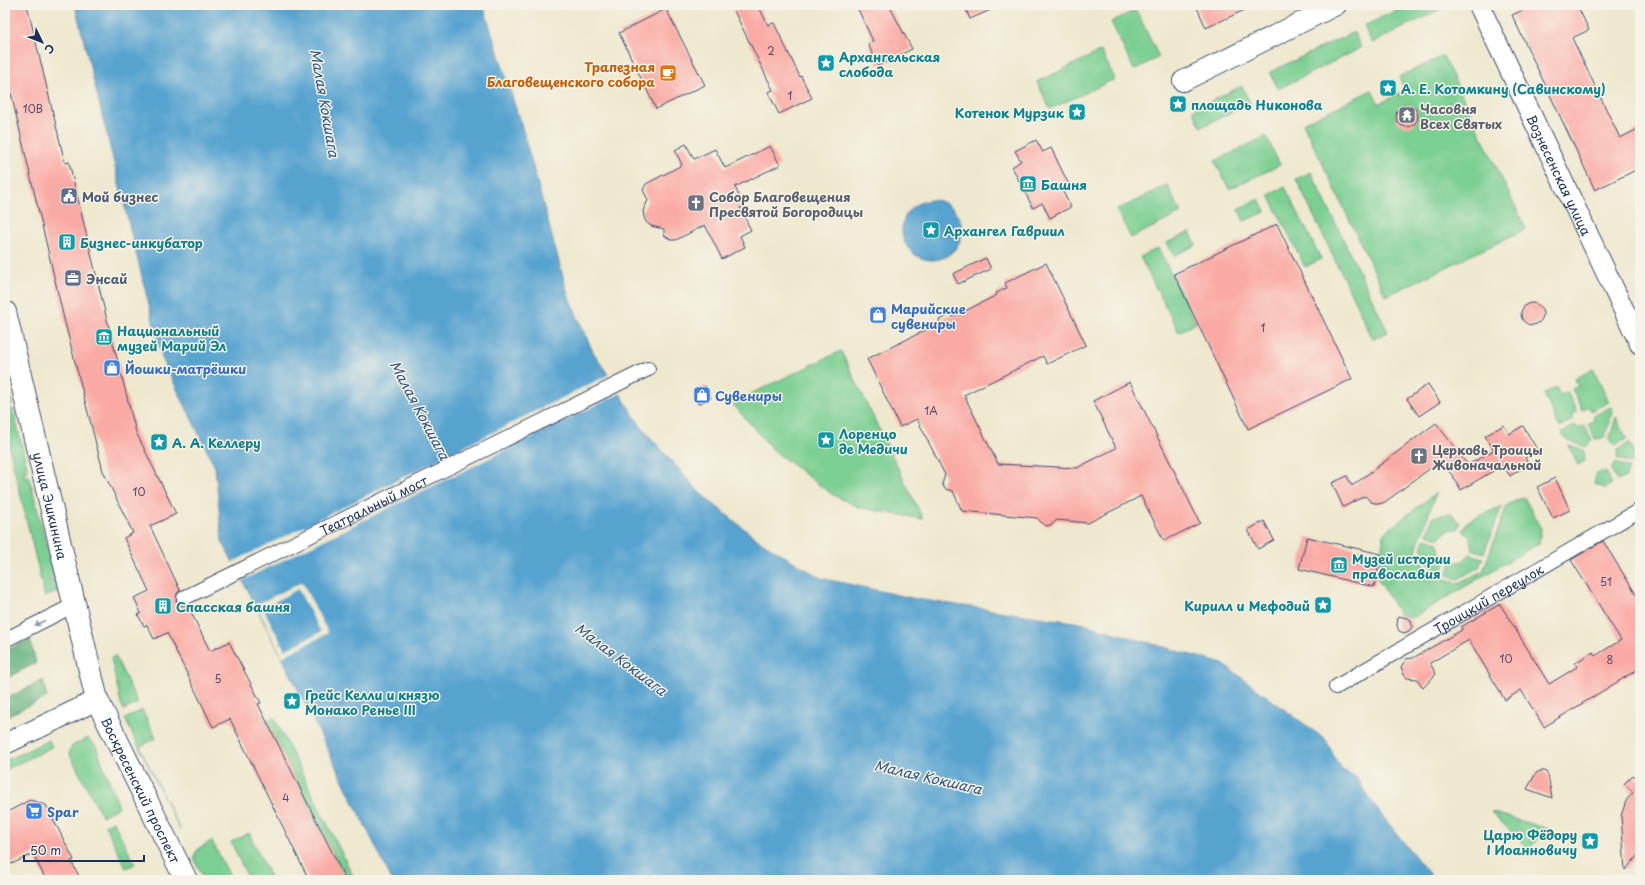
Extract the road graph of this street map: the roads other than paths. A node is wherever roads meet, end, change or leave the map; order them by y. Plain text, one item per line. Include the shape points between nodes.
1 (1336, 5) edge
2 (1480, 5) edge
3 (1183, 81) dead end
4 (5, 312) edge
5 (1640, 344) edge
6 (648, 369) dead end
7 (1640, 510) edge
8 (184, 598) dead end
9 (74, 605) junction
10 (5, 640) edge
11 (1336, 687) dead end
12 (97, 700) junction
13 (5, 744) edge
14 (186, 880) edge

1 - 3 main road
2 - 5 main road, Вознесенская улица
4 - 9 main road, улица Эшкинина
6 - 8 street, Театральный мост
7 - 11 street, Троицкий переулок
9 -> 10 street
9 - 12 main road, улица Эшкинина
12 - 13 main road
12 - 14 main road, Воскресенский проспект

